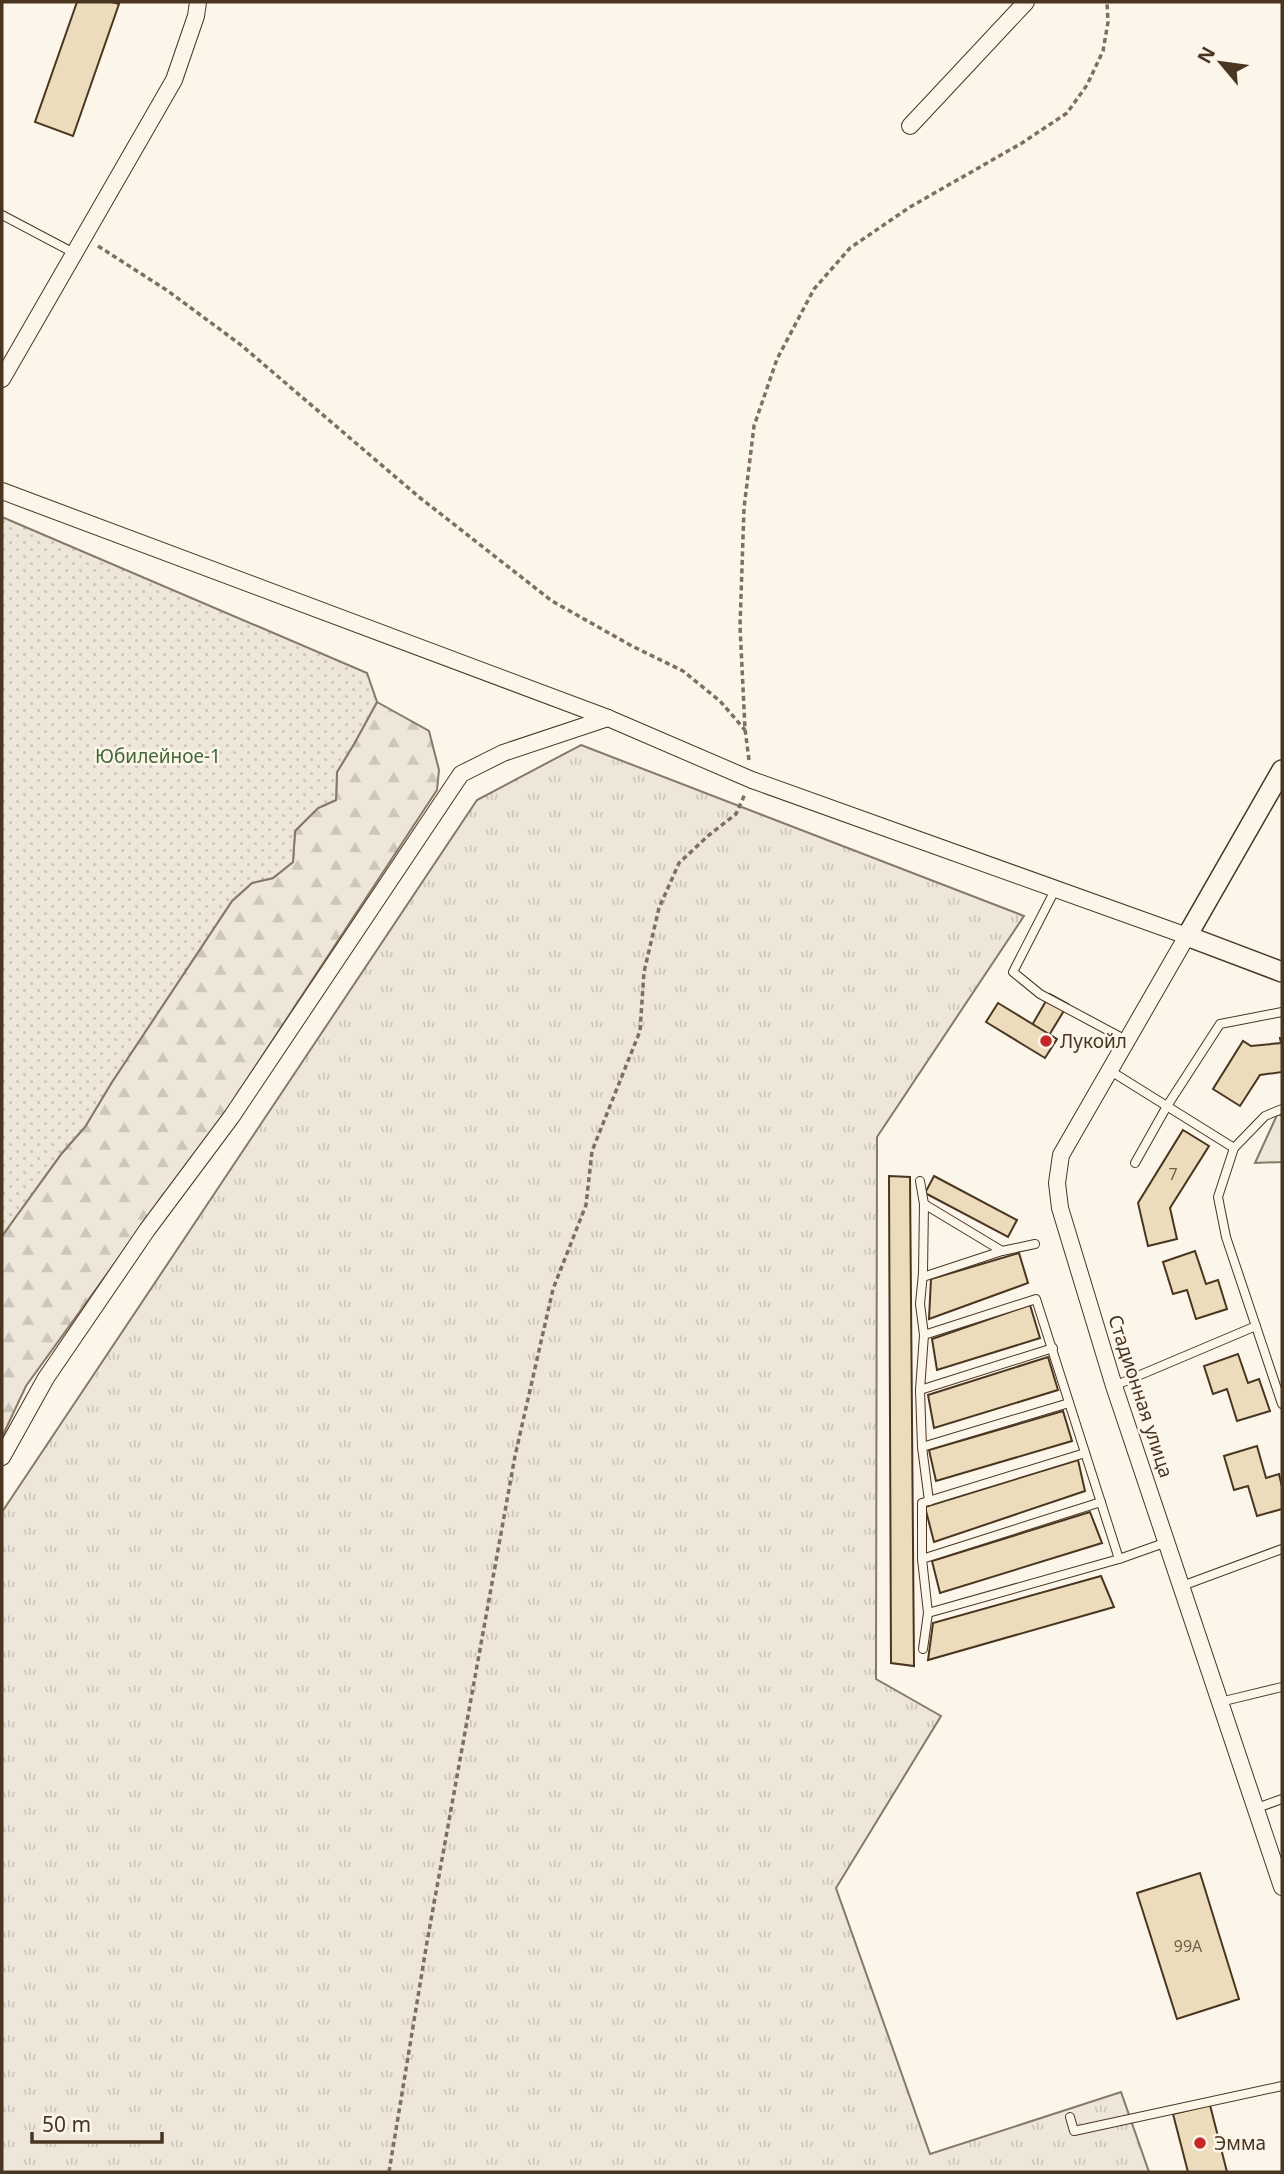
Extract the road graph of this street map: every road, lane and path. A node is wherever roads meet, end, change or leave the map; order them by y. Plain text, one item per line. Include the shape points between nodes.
1 (198, 2) edge
2 (1026, 2) edge
3 (1108, 2) edge
4 (910, 127) dead end
5 (2, 215) edge
6 (83, 237) junction
7 (74, 253) junction
8 (2, 379) edge
9 (2, 491) edge
10 (608, 718) junction
11 (745, 729) junction
12 (1282, 770) edge
13 (751, 774) junction
14 (1056, 888) junction
15 (1187, 936) junction
16 (1282, 972) edge
17 (1282, 1012) edge
18 (1126, 1040) junction
19 (1109, 1070) junction
20 (1167, 1106) junction
21 (1282, 1109) edge
22 (1234, 1148) junction
23 (1135, 1163) dead end
24 (920, 1181) dead end
25 (924, 1204) junction
26 (1035, 1244) dead end
27 (1002, 1251) junction
28 (923, 1277) junction
29 (1256, 1326) junction
30 (924, 1335) junction
31 (1053, 1348) junction
32 (1114, 1386) junction
33 (920, 1390) junction
34 (1069, 1403) junction
35 (1282, 1405) edge
36 (922, 1447) junction
37 (1085, 1452) junction
38 (2, 1458) edge
39 (929, 1501) junction
40 (1101, 1502) junction
41 (1167, 1542) junction
42 (1282, 1549) edge
43 (922, 1559) junction
44 (1119, 1559) junction
45 (1182, 1586) junction
46 (928, 1613) junction
47 (923, 1650) dead end
48 (1282, 1687) edge
49 (1220, 1702) junction
50 (1282, 1799) edge
51 (1257, 1808) junction
52 (1282, 1887) edge
53 (1282, 2086) edge
54 (1070, 2117) dead end
55 (388, 2172) edge

1 - 6 street via 174,80
2 - 4 street
3 - 11 path via 1103,51 1067,113 850,248 814,289 777,359 754,426 744,508 740,626
5 - 7 lane
6 - 7 street
6 - 11 path via 242,345 419,497 552,601 683,671
7 - 8 street
9 - 10 street
10 - 13 street
10 - 38 street via 503,753 461,774 232,1116 146,1230 46,1378
11 - 13 path
12 - 15 street
13 - 14 street
13 - 55 path via 736,814 679,863 659,908 644,972 640,1031 592,1151 586,1205 553,1289 515,1456
14 - 15 street
14 - 18 lane via 1013,972 1040,994
15 - 16 street
15 - 18 street, Стадионная улица
17 - 20 lane via 1220,1024
18 - 19 street, Стадионная улица
19 - 20 lane
19 - 32 street, Стадионная улица via 1061,1155 1057,1183 1063,1220
20 - 22 lane
20 - 23 lane
21 - 22 lane via 1265,1116
22 - 29 lane via 1218,1197 1226,1237
24 - 25 lane
25 - 27 lane
25 - 28 lane
26 - 27 lane
27 - 28 lane
28 - 30 lane
29 - 32 lane
29 - 35 lane
30 - 31 lane via 1036,1299
30 - 33 lane
31 - 33 lane
31 - 34 lane
32 - 41 street, Стадионная улица
33 - 36 lane
34 - 36 lane
34 - 37 lane
36 - 39 lane
37 - 39 lane
37 - 40 lane
39 - 43 lane via 922,1503
40 - 43 lane
40 - 44 lane
41 - 44 lane
41 - 45 street, Стадионная улица
42 - 45 lane
43 - 46 lane
44 - 46 lane
45 - 49 street, Стадионная улица
46 - 47 lane
48 - 49 lane
49 - 51 street, Стадионная улица
50 - 51 lane
51 - 52 street, Стадионная улица
53 - 54 lane via 1074,2131

